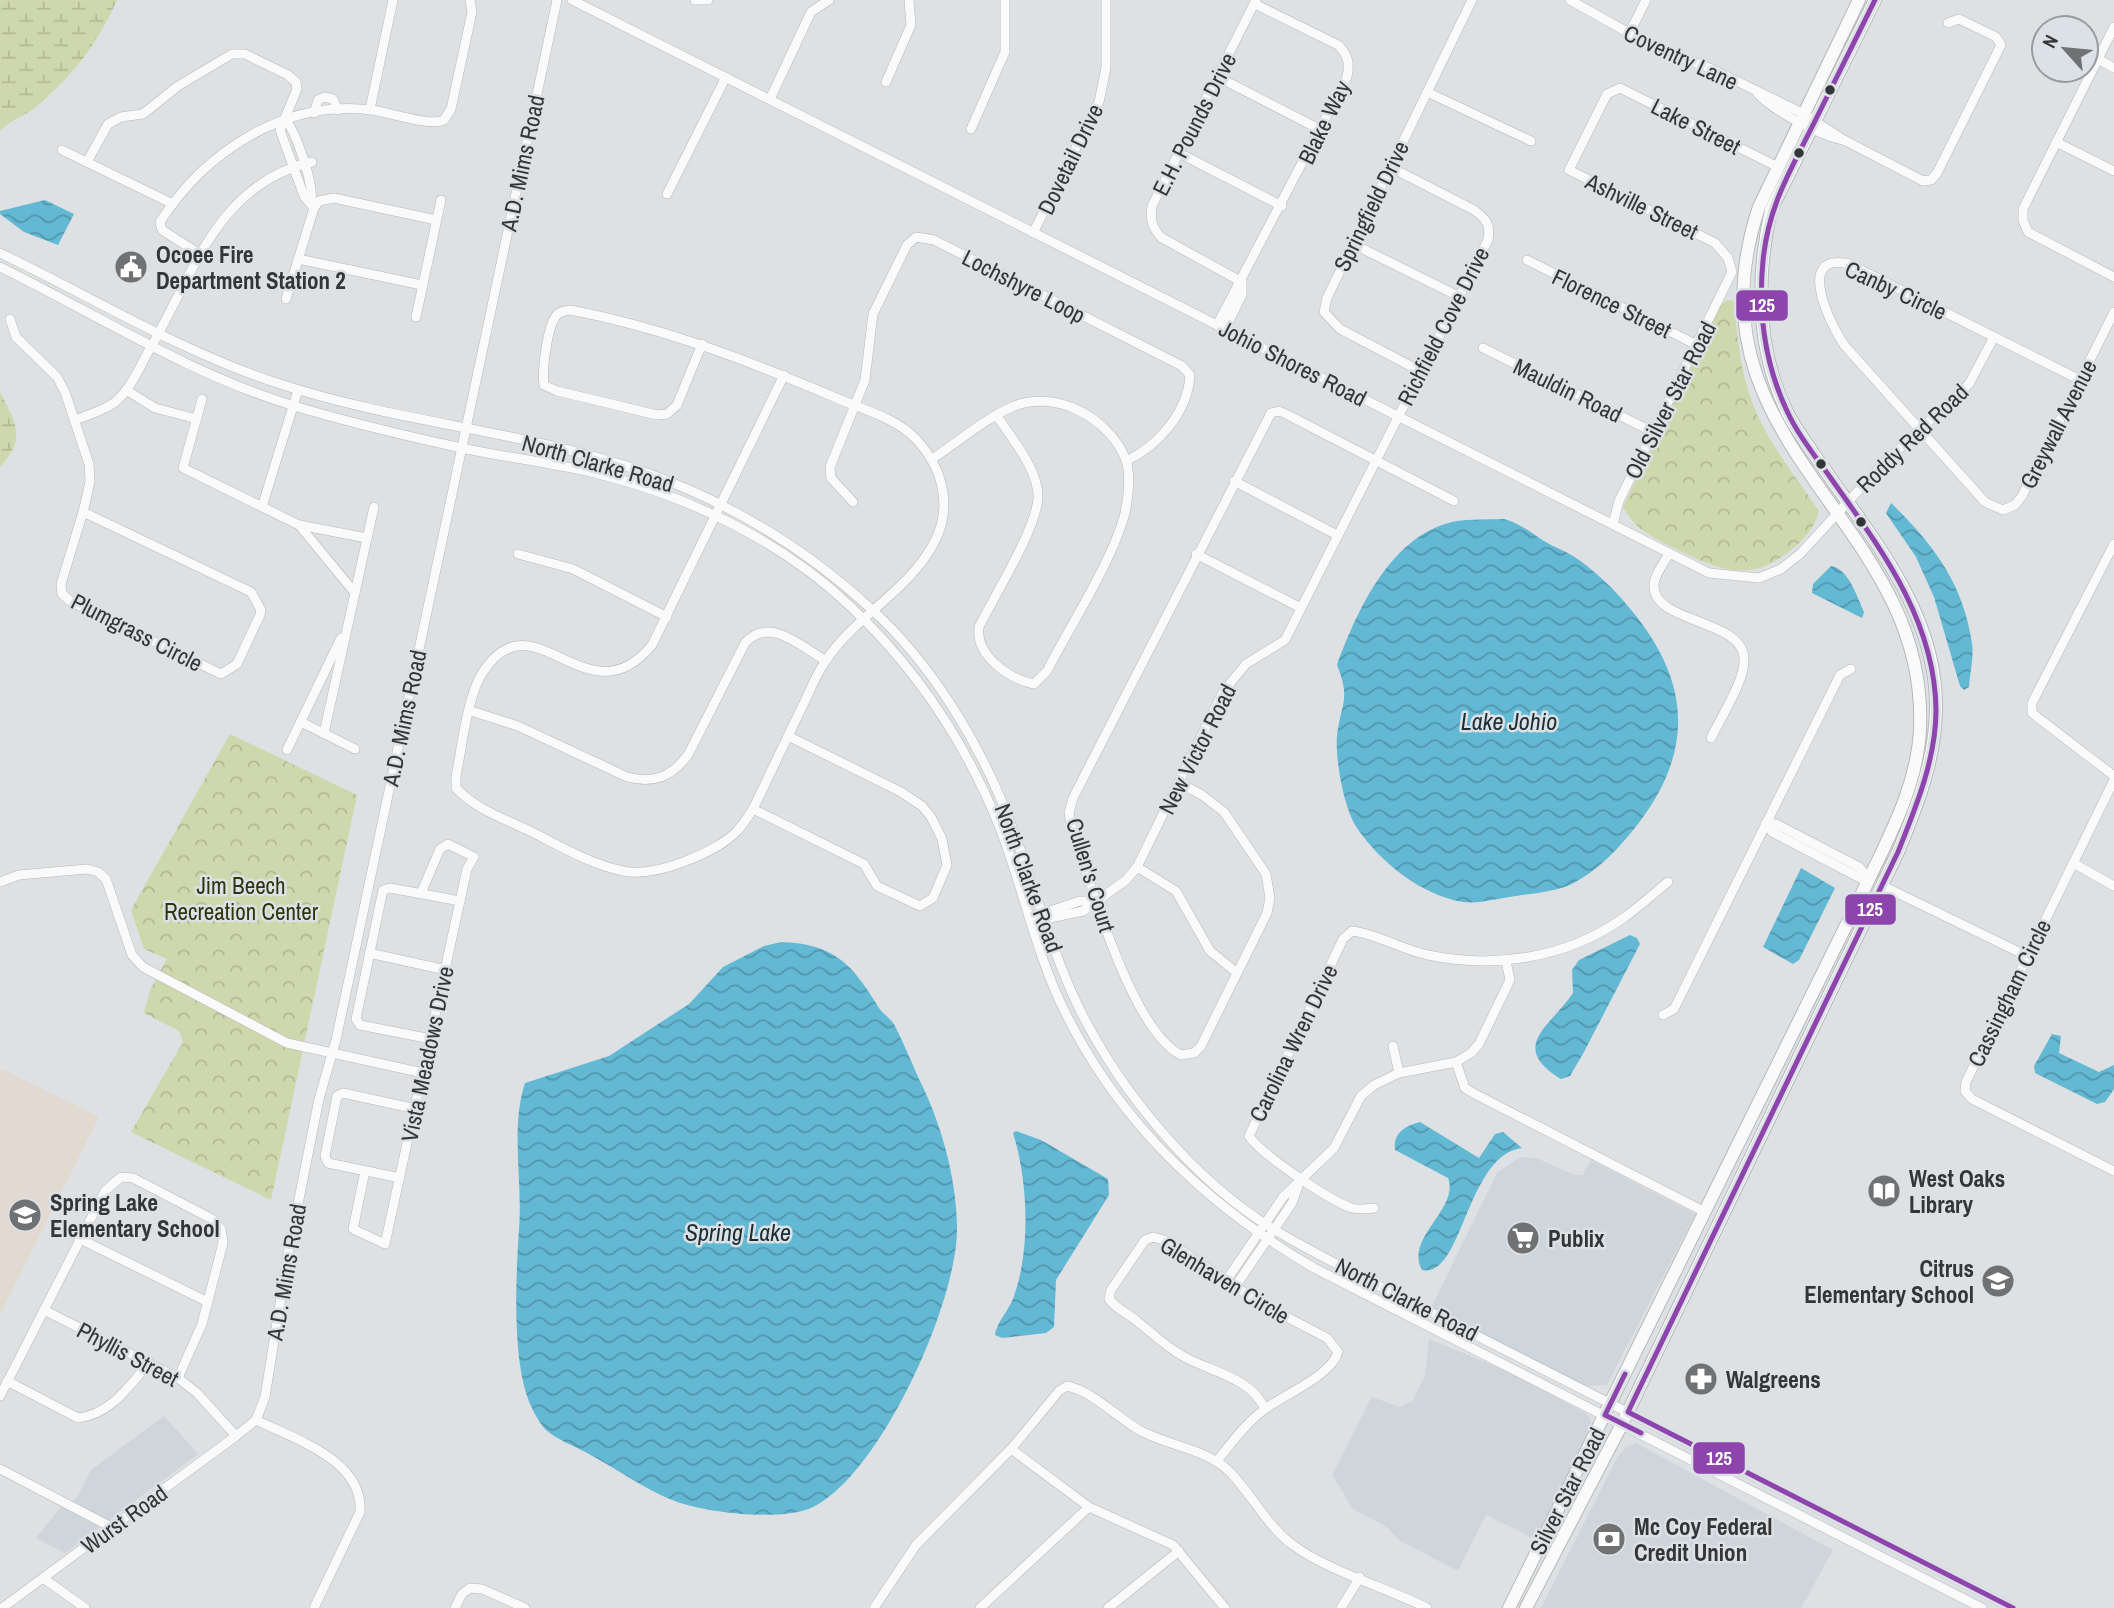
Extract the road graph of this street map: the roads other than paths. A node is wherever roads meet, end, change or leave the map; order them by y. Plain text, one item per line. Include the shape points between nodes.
1 (393, 0) edge
2 (470, 0) edge
3 (557, 0) edge
4 (572, 0) edge
5 (695, 0) edge
6 (708, 0) edge
7 (829, 0) edge
8 (909, 0) edge
9 (1005, 0) edge
10 (1106, 0) edge
11 (1472, 0) edge
12 (1570, 0) edge
13 (1646, 0) edge
14 (1858, 0) edge
15 (1875, 0) edge
16 (1256, 2) edge
17 (1948, 23) dead end
18 (2114, 27) edge
19 (1629, 34) junction
20 (2100, 55) edge
21 (726, 77) junction
22 (1217, 77) junction
23 (886, 82) dead end
24 (2085, 84) edge
25 (1427, 92) junction
26 (770, 99) junction
27 (370, 109) junction
28 (338, 110) junction
29 (314, 113) junction
30 (1800, 116) junction
31 (285, 120) junction
32 (1812, 124) junction
33 (971, 129) dead end
34 (1321, 130) junction
35 (1531, 141) dead end
36 (2056, 142) junction
37 (62, 150) dead end
38 (1179, 153) junction
39 (87, 162) junction
40 (303, 164) junction
41 (1776, 166) junction
42 (1390, 167) junction
43 (1570, 170) joint
44 (2114, 171) edge
45 (667, 194) dead end
46 (441, 200) dead end
47 (173, 204) junction
48 (312, 204) junction
49 (1282, 206) junction
50 (436, 220) junction
51 (1034, 233) junction
52 (1715, 243) joint
53 (1353, 244) junction
54 (0, 253) edge
55 (198, 253) junction
56 (298, 259) junction
57 (1527, 260) dead end
58 (0, 267) edge
59 (2114, 277) edge
60 (1242, 282) junction
61 (422, 285) junction
62 (1458, 296) junction
63 (286, 299) dead end
64 (2114, 312) edge
65 (416, 317) dead end
66 (10, 319) dead end
67 (1221, 327) junction
68 (158, 335) junction
69 (1994, 337) junction
70 (702, 344) junction
71 (1697, 345) junction
72 (152, 347) junction
73 (1483, 348) dead end
74 (1420, 371) junction
75 (783, 375) junction
76 (2080, 380) junction
77 (126, 390) junction
78 (298, 390) junction
79 (202, 399) dead end
80 (854, 405) junction
81 (293, 406) junction
82 (997, 416) junction
83 (1397, 416) junction
84 (75, 419) junction
85 (197, 419) junction
86 (465, 429) junction
87 (1919, 431) junction
88 (1653, 432) junction
89 (461, 448) junction
90 (932, 459) junction
91 (1374, 460) junction
92 (1126, 461) junction
93 (1234, 481) junction
94 (1454, 500) dead end
95 (853, 502) dead end
96 (1847, 502) junction
97 (1985, 502) joint
98 (723, 504) junction
99 (262, 507) junction
100 (373, 507) dead end
101 (83, 512) junction
102 (1837, 514) junction
103 (716, 516) junction
104 (1613, 524) junction
105 (299, 525) junction
106 (1337, 535) junction
107 (367, 538) junction
108 (2114, 544) edge
109 (518, 554) dead end
110 (1196, 554) junction
111 (1669, 554) junction
112 (355, 593) junction
113 (1301, 608) junction
114 (875, 612) junction
115 (667, 617) junction
116 (864, 620) junction
117 (348, 624) junction
118 (825, 660) junction
119 (1851, 669) dead end
120 (471, 711) junction
121 (301, 722) junction
122 (324, 733) junction
123 (788, 736) junction
124 (1711, 738) dead end
125 (355, 749) dead end
126 (288, 750) dead end
127 (2114, 778) edge
128 (1178, 783) junction
129 (752, 809) junction
130 (1766, 823) junction
131 (2073, 863) junction
132 (1137, 867) junction
133 (0, 882) edge
134 (1668, 882) dead end
135 (1873, 882) junction
136 (2114, 886) edge
137 (421, 893) junction
138 (460, 901) junction
139 (1096, 901) junction
140 (1044, 916) junction
141 (1029, 918) junction
142 (369, 953) junction
143 (2027, 956) junction
144 (1506, 961) junction
145 (446, 970) junction
146 (1236, 972) junction
147 (1662, 1015) dead end
148 (431, 1039) junction
149 (1393, 1046) dead end
150 (331, 1054) junction
151 (1456, 1062) junction
152 (424, 1073) junction
153 (1399, 1073) junction
154 (1761, 1099) junction
155 (415, 1109) junction
156 (365, 1171) junction
157 (2114, 1171) edge
158 (400, 1178) junction
159 (1301, 1178) junction
160 (1283, 1196) junction
161 (1292, 1203) junction
162 (1374, 1208) dead end
163 (1705, 1212) junction
164 (1720, 1215) junction
165 (1265, 1223) junction
166 (1273, 1229) junction
167 (1257, 1235) junction
168 (80, 1239) junction
169 (1266, 1240) junction
170 (1226, 1281) junction
171 (1235, 1287) junction
172 (208, 1302) junction
173 (44, 1310) junction
174 (149, 1363) junction
175 (178, 1378) junction
176 (7, 1381) junction
177 (0, 1395) edge
178 (1265, 1409) junction
179 (1608, 1409) junction
180 (1625, 1418) junction
181 (256, 1420) junction
182 (240, 1433) junction
183 (1011, 1449) junction
184 (1217, 1461) junction
185 (0, 1469) edge
186 (1772, 1485) junction
187 (1766, 1497) junction
188 (1089, 1507) junction
189 (1555, 1517) junction
190 (113, 1528) junction
191 (1179, 1551) junction
192 (1360, 1577) junction
193 (43, 1578) junction
194 (1516, 1592) junction
195 (1529, 1603) edge
196 (2, 1608) edge
197 (85, 1608) edge
198 (314, 1608) edge
199 (455, 1608) edge
200 (525, 1608) edge
201 (874, 1608) edge
202 (980, 1608) edge
203 (1108, 1608) edge
204 (1225, 1608) edge
205 (1341, 1608) edge
206 (1427, 1608) edge
207 (1509, 1608) edge
208 (1517, 1608) edge
209 (1982, 1608) edge
210 (2013, 1608) edge

1 - 27 street
2 - 27 street via 472,12 451,109 444,120 433,123
3 - 86 street, A.D. Mims Road
4 - 21 street, Johio Shores Road
5 - 6 street
7 - 26 street via 811,12
8 - 23 street via 911,24
9 - 33 street via 1005,52
10 - 51 street, Dovetail Drive via 1106,68 1100,102
11 - 25 street, Springfield Drive
12 - 19 street, Coventry Lane
13 - 19 street
14 - 30 main road, Silver Star Road
15 - 32 main road, Silver Star Road
16 - 22 street, E.H. Pounds Drive
16 - 34 street, Blake Way via 1346,53 1347,77
17 - 32 street, Coventry Lane via 1959,19 1996,37 2001,45 1931,180 1923,181
18 - 20 street
19 - 30 street, Coventry Lane via 1712,69
21 - 26 street, Johio Shores Road
21 - 45 street
22 - 34 street
22 - 38 street, E.H. Pounds Drive
24 - 36 street
25 - 35 street
25 - 42 street, Springfield Drive
26 - 51 street, Johio Shores Road
27 - 28 street
28 - 29 street
28 - 29 street via 332,99 324,97
29 - 31 street
30 - 32 street, Coventry Lane
30 - 41 main road, Silver Star Road
31 - 39 street via 298,89 294,79 245,54 232,54 178,86 143,114 108,124
31 - 40 street
31 - 47 street via 223,152
32 - 96 main road, Silver Star Road via 1771,210 1759,287 1762,320 1768,360 1788,414
34 - 49 street, Blake Way
36 - 44 street
36 - 59 street via 2023,209 2028,232
37 - 39 street
38 - 49 street
38 - 60 street, E.H. Pounds Drive via 1153,206 1153,230
39 - 47 street
40 - 48 street via 304,196
40 - 55 street via 263,182 237,202
41 - 43 street, Lake Street via 1615,89 1607,94
41 - 102 main road, Silver Star Road via 1749,238 1741,306 1766,403
42 - 53 street, Springfield Drive
42 - 62 street, Richfield Cove Drive via 1486,218 1488,240
43 - 52 street, Ashville Street
46 - 50 street
47 - 55 street via 159,227
48 - 50 street via 334,198
48 - 56 street
49 - 60 street, Blake Way
50 - 61 street
51 - 67 street, Johio Shores Road
52 - 71 street, Old Silver Star Road via 1728,258 1732,272
53 - 62 street
53 - 74 street, Springfield Drive via 1324,312 1340,329
54 - 68 street, North Clarke Road
55 - 68 street
56 - 61 street
56 - 63 street
57 - 71 street, Florence Street
58 - 72 street, North Clarke Road
60 - 67 street, Blake Way via 1242,295
61 - 65 street
62 - 74 street, Richfield Cove Drive
64 - 76 street, Greywall Avenue
66 - 84 street, Plumgrass Circle via 16,337 57,377
67 - 83 street, Johio Shores Road
68 - 72 street
68 - 78 street, North Clarke Road
69 - 76 street, Canby Circle
69 - 87 street, Roddy Red Road via 1969,384
69 - 87 street, Canby Circle via 1849,264 1839,261 1822,273 1821,296 1831,326
70 - 70 street via 651,327 570,310 553,321 542,370 544,385 667,414 677,405
70 - 75 street
71 - 88 street, Old Silver Star Road
72 - 77 street
72 - 81 street, North Clarke Road via 214,377
73 - 88 street, Mauldin Road
74 - 83 street, Richfield Cove Drive
75 - 80 street
75 - 98 street
76 - 97 street, Greywall Avenue via 2015,505 2003,510
77 - 84 street via 101,410
77 - 85 street via 155,408
78 - 81 street
78 - 86 street, North Clarke Road
79 - 85 street
80 - 90 street via 914,437
80 - 92 street, Lochshyre Loop via 865,380 873,314 907,245 916,237 927,237 1182,366 1190,375 1190,386 1168,428 1155,444
80 - 95 street via 830,467 831,478
81 - 89 street, North Clarke Road
81 - 99 street
82 - 90 street
82 - 92 street via 1035,401 1079,410 1099,424
82 - 92 street via 1029,467 1038,498 977,639 1004,670 1025,682 1034,684 1047,671 1117,537 1129,488
83 - 91 street, New Victor Road
83 - 104 street, Johio Shores Road
84 - 101 street, Plumgrass Circle via 89,464
85 - 99 street via 183,468
86 - 89 street, A.D. Mims Road
86 - 98 street, North Clarke Road via 639,470
87 - 96 street, Roddy Red Road
87 - 97 street, Canby Circle
88 - 104 street, Old Silver Star Road via 1619,501
89 - 103 street, North Clarke Road via 598,474
89 - 150 street, A.D. Mims Road
90 - 114 street via 942,483 944,514 935,540 914,572
91 - 93 street, Cullen's Court via 1279,411 1270,413 1264,422
91 - 94 street
91 - 106 street, New Victor Road
93 - 106 street
93 - 110 street, Cullen's Court
96 - 102 street, Johio Shores Road
96 - 135 main road, Silver Star Road via 1913,604 1925,638 1936,708 1933,750 1920,800
98 - 103 street
98 - 114 street, North Clarke Road via 809,556
99 - 105 street
100 - 107 street
101 - 101 street, Plumgrass Circle via 61,583 62,594 221,674 237,664 261,610 251,592
102 - 111 street, Johio Shores Road via 1782,569 1759,578 1709,573
102 - 135 main road, Silver Star Road via 1890,592 1915,657 1920,730 1911,781
103 - 115 street
103 - 116 street, North Clarke Road via 805,569
104 - 111 street, Johio Shores Road
105 - 107 street
105 - 112 street
106 - 113 street, New Victor Road
107 - 112 street
108 - 127 street via 2032,703 2032,713
109 - 115 street via 573,569
110 - 113 street
110 - 139 street, Cullen's Court via 1073,798 1071,824
111 - 124 street via 1657,575 1657,598 1729,636 1740,645 1745,658
112 - 117 street
113 - 128 street, New Victor Road via 1285,640 1246,664 1223,692
114 - 116 street
114 - 140 street, North Clarke Road via 926,671 975,743 1002,801
115 - 120 street via 652,645 624,671 606,674 548,650 511,648 494,658 481,674
116 - 118 street
116 - 141 street, North Clarke Road via 927,692 957,738 999,826
117 - 121 street
117 - 122 street
118 - 120 street via 777,632 753,634 688,755 677,770 646,782 498,718
118 - 123 street
119 - 130 street via 1840,675
120 - 129 street via 456,788 474,803 595,863 627,872 694,858 723,844
121 - 122 street
121 - 126 street
122 - 125 street
123 - 129 street
123 - 129 street via 922,806 942,839 944,875 928,904 913,904 877,886 864,864
127 - 131 street, Cassingham Circle
128 - 132 street, New Victor Road
128 - 146 street, Cullen's Court via 1224,812 1269,882 1266,913
130 - 135 street via 1858,867
130 - 147 street via 1674,1009
131 - 136 street
131 - 143 street, Cassingham Circle
132 - 139 street, New Victor Road
132 - 146 street via 1176,891 1210,951
133 - 150 street via 19,875 98,872 106,879 132,955 143,967 287,1043
134 - 144 street via 1587,940
135 - 143 street
135 - 154 main road, Silver Star Road
135 - 164 main road, Silver Star Road via 1835,965 1840,969
137 - 138 street
137 - 138 street, Vista Meadows Drive via 440,849 448,844 474,857
137 - 142 street via 383,890
138 - 145 street, Vista Meadows Drive
139 - 140 street, New Victor Road via 1080,901
139 - 146 street, Cullen's Court via 1142,1010 1158,1038 1181,1055 1194,1053 1200,1046
140 - 141 street, New Victor Road
140 - 165 street, North Clarke Road via 1079,1007 1119,1076 1186,1157
141 - 167 street, North Clarke Road via 1065,1013 1110,1087 1174,1164
142 - 145 street
142 - 148 street via 356,1019 360,1025
143 - 157 street, Cassingham Circle via 1965,1091 1972,1100
144 - 151 street via 1510,980 1479,1044
144 - 159 street, Carolina Wren Drive via 1462,962 1425,955 1365,932 1352,931 1343,939 1249,1136
145 - 148 street, Vista Meadows Drive
148 - 152 street, Vista Meadows Drive
149 - 153 street
150 - 152 street
150 - 181 street, A.D. Mims Road via 288,1254 265,1397
151 - 153 street
151 - 163 street via 1465,1088
152 - 155 street, Vista Meadows Drive
153 - 159 street via 1361,1096 1334,1148
154 - 163 main road, Silver Star Road
154 - 164 main road via 1763,1106 1721,1196
155 - 156 street via 343,1093 337,1096 325,1156 328,1163
155 - 158 street, Vista Meadows Drive
156 - 158 street
156 - 158 street, Vista Meadows Drive via 353,1229 385,1244
159 - 160 street
159 - 161 street
159 - 162 street via 1350,1208
160 - 161 street
160 - 165 street
161 - 166 street
163 - 179 main road, Silver Star Road
164 - 180 main road, Silver Star Road
165 - 166 street, North Clarke Road
165 - 167 street
166 - 169 street
166 - 179 street, North Clarke Road
167 - 169 street, North Clarke Road
167 - 170 street
168 - 172 street
168 - 172 street via 113,1182 134,1178 212,1219 221,1229 223,1242
168 - 173 street
169 - 171 street
169 - 179 street, North Clarke Road via 1314,1268
170 - 171 street, Glenhaven Circle
170 - 178 street, Glenhaven Circle via 1167,1241 1153,1237 1145,1240 1109,1299 1183,1357 1247,1385
171 - 178 street, Glenhaven Circle via 1327,1338 1338,1352 1329,1367
172 - 175 street
173 - 174 street, Phyllis Street
173 - 176 street
174 - 175 street, Phyllis Street
174 - 176 street via 118,1399 78,1418
175 - 182 street, Phyllis Street
176 - 177 street
178 - 184 street, Glenhaven Circle
179 - 180 street, North Clarke Road
179 - 189 main road, Silver Star Road
180 - 186 street, North Clarke Road
180 - 187 street, North Clarke Road
180 - 195 main road, Silver Star Road
181 - 182 street
181 - 198 street via 326,1456 352,1477 361,1497 360,1512
182 - 190 street, Wurst Road
183 - 184 street via 1067,1386 1079,1389 1141,1430
183 - 188 street
183 - 201 street via 916,1545
184 - 192 street via 1272,1527 1294,1546
185 - 190 street
186 - 187 street
186 - 210 street, North Clarke Road
187 - 209 street, North Clarke Road
188 - 191 street
188 - 202 street
189 - 194 main road, Silver Star Road
189 - 195 main road via 1528,1584
190 - 193 street, Wurst Road
191 - 203 street
191 - 204 street
192 - 205 street
192 - 206 street
193 - 196 street, Wurst Road
193 - 197 street
194 - 207 main road, Silver Star Road
194 - 208 main road
199 - 200 street via 470,1588

